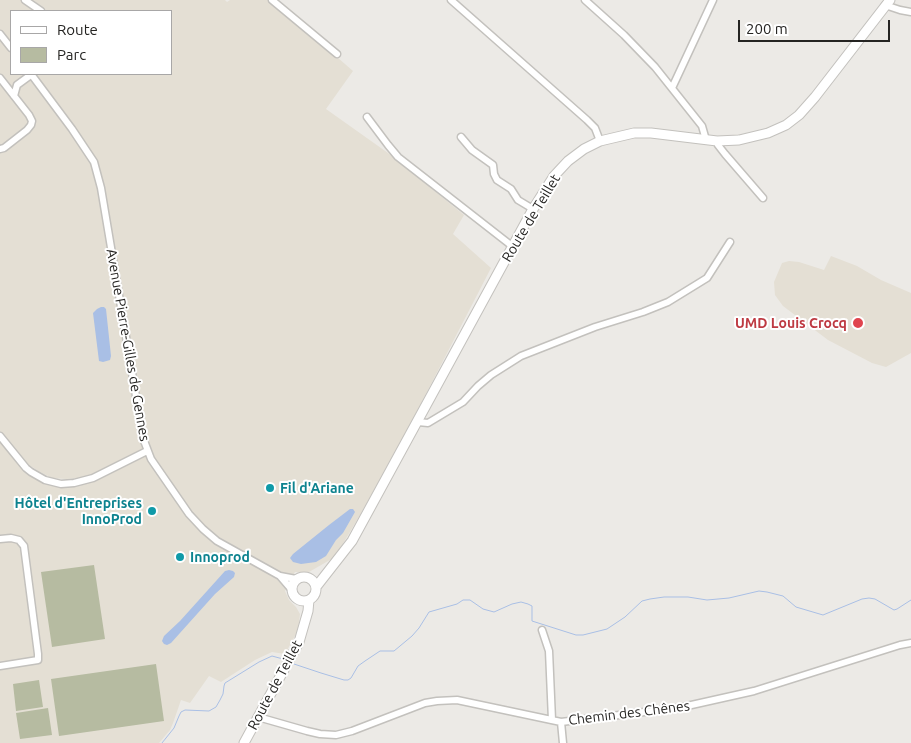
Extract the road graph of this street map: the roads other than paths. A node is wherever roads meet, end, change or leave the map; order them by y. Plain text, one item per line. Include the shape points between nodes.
1 (26, 0) edge
2 (272, 0) edge
3 (451, 0) edge
4 (585, 0) edge
5 (713, 0) edge
6 (887, 3) edge
7 (40, 10) edge
8 (911, 12) edge
9 (0, 34) edge
10 (10, 47) edge
11 (337, 54) dead end
12 (30, 75) edge
13 (32, 75) edge
14 (0, 78) edge
15 (4, 84) junction
16 (17, 85) junction
17 (672, 88) junction
18 (14, 96) junction
19 (367, 117) dead end
20 (461, 137) dead end
21 (706, 140) junction
22 (600, 141) junction
23 (717, 141) junction
24 (0, 149) edge
25 (763, 198) dead end
26 (532, 209) junction
27 (730, 242) dead end
28 (512, 246) junction
29 (418, 422) junction
30 (0, 436) edge
31 (147, 451) junction
32 (0, 539) edge
33 (334, 564) junction
34 (280, 576) junction
35 (309, 578) junction
36 (296, 579) junction
37 (316, 587) junction
38 (292, 590) junction
39 (298, 600) junction
40 (309, 600) junction
41 (304, 626) junction
42 (542, 630) dead end
43 (911, 643) edge
44 (0, 666) edge
45 (258, 717) junction
46 (552, 720) junction
47 (561, 722) junction
48 (244, 743) edge
49 (563, 743) edge

1 - 7 street
2 - 11 street
3 - 22 street via 587,120 595,128
4 - 17 street via 624,35
5 - 17 street
6 - 8 street
6 - 23 main road, Route de Teillet via 815,97 786,125 739,140
9 - 10 street
12 - 16 street
13 - 31 street, Avenue Pierre-Gilles de Gennes via 94,162 142,438
14 - 15 street
15 - 16 street
15 - 18 street
16 - 18 street
17 - 21 street via 702,126
18 - 24 street via 29,115 31,125
19 - 28 street via 398,157
20 - 26 street via 492,165 497,180
21 - 22 main road, Route de Teillet via 634,133
21 - 23 main road, Route de Teillet
22 - 26 main road, Route de Teillet via 568,161
23 - 25 street
26 - 28 main road, Route de Teillet
27 - 29 street via 707,278 674,299 594,326 522,356 491,375 463,402 428,424
28 - 29 main road, Route de Teillet
29 - 33 main road, Route de Teillet via 352,541
30 - 31 street via 36,476 61,484 93,478
31 - 34 street, Avenue Pierre-Gilles de Gennes via 189,514 203,529 217,541
32 - 44 street via 19,540 24,546 38,660
33 - 35 main road, Route de Teillet
33 - 37 main road, Route de Teillet
34 - 36 street, Avenue Pierre-Gilles de Gennes
34 - 38 street, Avenue Pierre-Gilles de Gennes
35 - 36 main road
35 - 37 main road
36 - 38 main road
37 - 40 main road via 314,596
38 - 39 main road
39 - 40 main road
39 - 41 main road, Route de Teillet
40 - 41 main road, Route de Teillet
41 - 45 main road, Route de Teillet via 299,642
42 - 46 street via 549,651
43 - 47 street, Chemin des Chênes via 704,703
45 - 46 street, Chemin des Chênes via 320,734 336,734 425,704 457,700
45 - 48 main road, Route de Teillet
46 - 47 street, Chemin des Chênes
47 - 49 street

